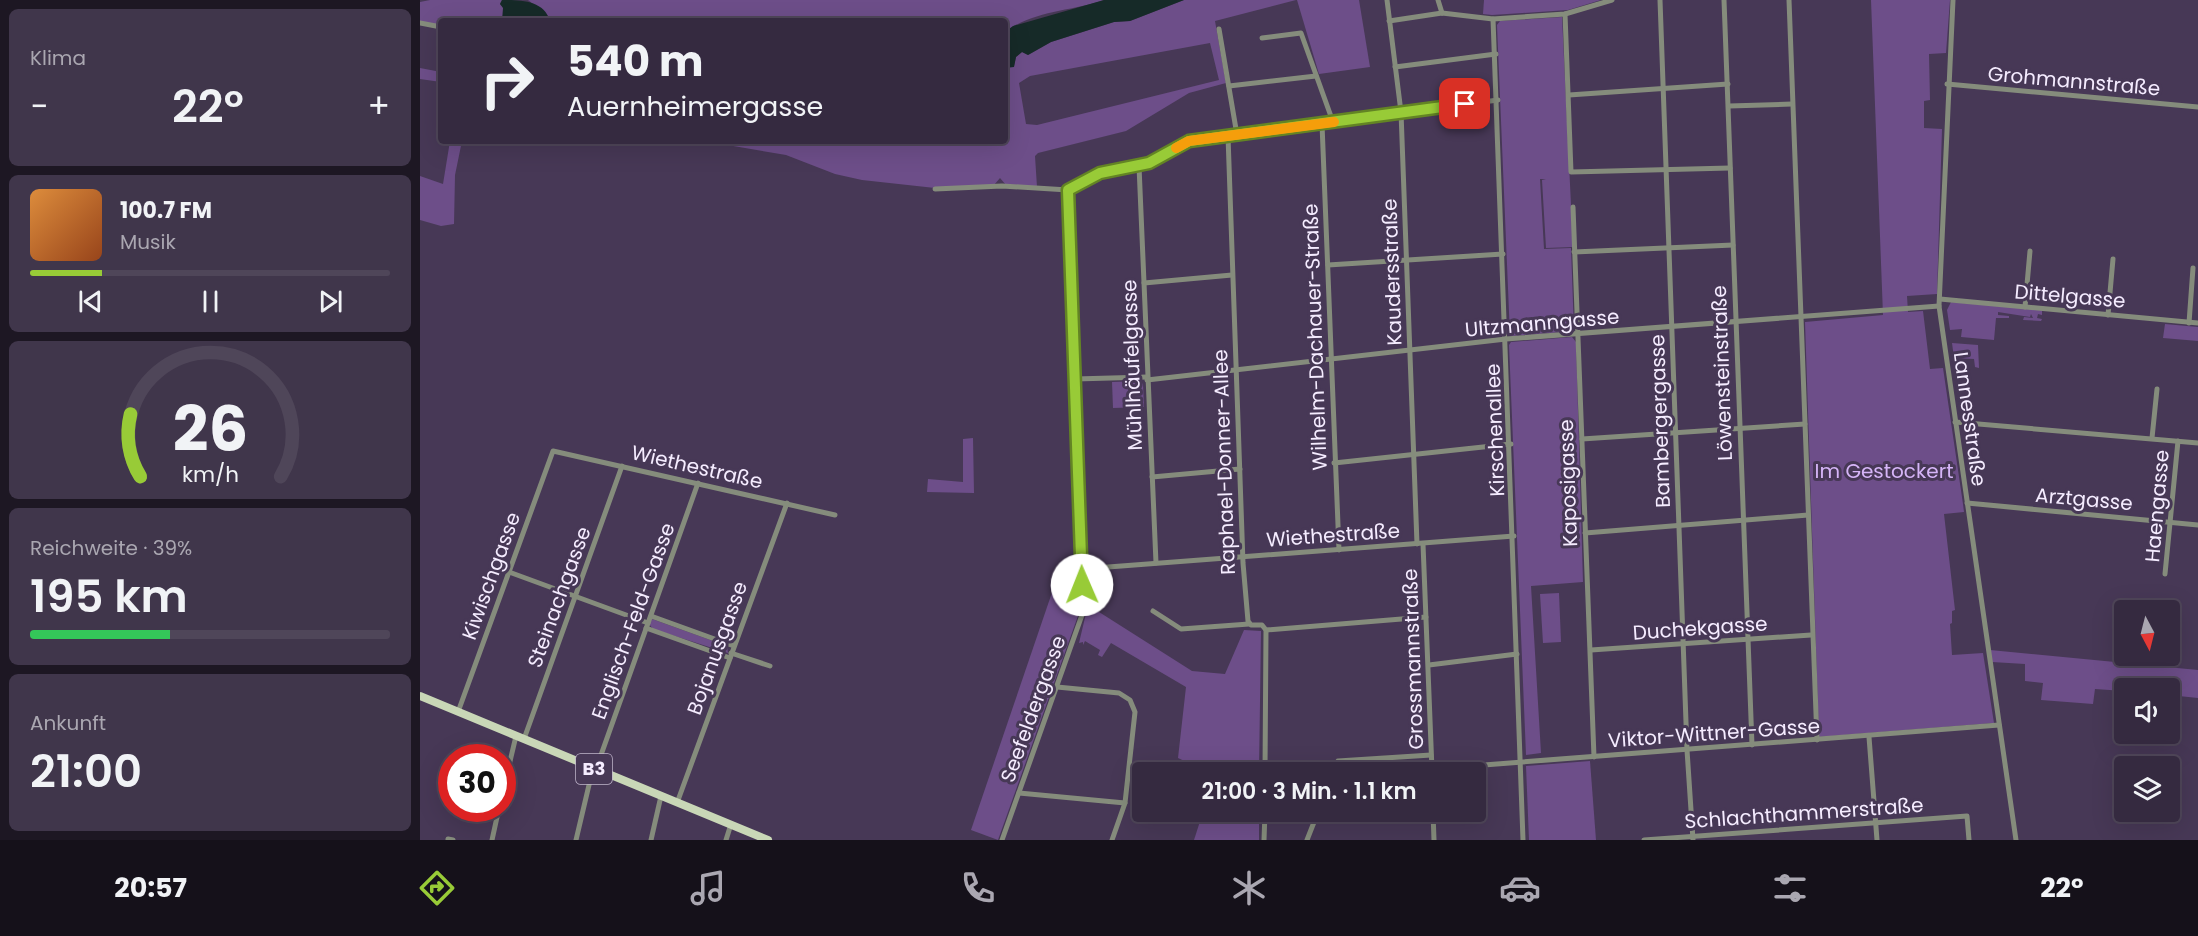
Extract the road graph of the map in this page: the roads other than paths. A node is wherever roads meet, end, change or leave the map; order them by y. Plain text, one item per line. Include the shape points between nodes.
1 (1387, 0) edge
2 (1438, 0) edge
3 (1612, 0) edge
4 (1660, 0) edge
5 (1724, 0) edge
6 (1789, 0) edge
7 (1953, 0) edge
8 (1442, 13) junction
9 (1565, 14) junction
10 (1493, 19) junction
11 (1389, 21) junction
12 (420, 23) edge
13 (438, 26) edge
14 (1219, 29) dead end
15 (1262, 38) dead end
16 (1496, 54) junction
17 (1395, 67) junction
18 (1316, 76) junction
19 (1728, 84) junction
20 (1947, 84) junction
21 (1229, 86) junction
22 (1663, 89) junction
23 (1569, 94) junction
24 (1498, 100) junction
25 (1792, 104) junction
26 (1729, 106) junction
27 (2198, 107) edge
28 (1401, 112) junction
29 (1333, 122) junction
30 (1322, 124) junction
31 (1237, 135) junction
32 (1228, 136) junction
33 (1139, 166) junction
34 (1730, 168) junction
35 (1666, 170) junction
36 (935, 189) dead end
37 (1068, 190) junction
38 (1573, 207) dead end
39 (1732, 245) junction
40 (1669, 248) junction
41 (2030, 251) dead end
42 (1574, 252) junction
43 (1503, 254) junction
44 (2113, 259) dead end
45 (1407, 260) junction
46 (1328, 265) junction
47 (2193, 267) dead end
48 (1232, 275) junction
49 (1144, 283) junction
50 (1940, 302) junction
51 (2025, 307) junction
52 (2108, 315) junction
53 (1801, 317) junction
54 (1736, 322) junction
55 (2189, 322) junction
56 (2198, 323) edge
57 (1672, 327) junction
58 (1577, 334) junction
59 (1506, 339) junction
60 (1410, 351) junction
61 (1330, 360) junction
62 (1236, 370) junction
63 (1075, 379) junction
64 (1147, 379) junction
65 (2157, 389) dead end
66 (1955, 422) junction
67 (1805, 424) junction
68 (1740, 430) junction
69 (1676, 432) junction
70 (2152, 438) junction
71 (1582, 440) junction
72 (2178, 441) junction
73 (2198, 443) edge
74 (1511, 444) junction
75 (553, 451) joint
76 (1414, 454) junction
77 (1334, 463) junction
78 (622, 466) junction
79 (1240, 469) junction
80 (1152, 477) junction
81 (698, 483) junction
82 (787, 503) junction
83 (1967, 503) junction
84 (835, 515) dead end
85 (1808, 515) junction
86 (1743, 520) junction
87 (2170, 522) junction
88 (1679, 525) junction
89 (2198, 525) edge
90 (1585, 533) junction
91 (1514, 536) junction
92 (1420, 544) junction
93 (1338, 550) junction
94 (1243, 557) junction
95 (1156, 563) junction
96 (1082, 569) junction
97 (509, 572) junction
98 (2165, 574) dead end
99 (575, 598) junction
100 (1153, 611) dead end
101 (651, 616) junction
102 (1426, 617) junction
103 (1249, 624) junction
104 (647, 625) junction
105 (1266, 630) junction
106 (1811, 635) junction
107 (1747, 640) junction
108 (1683, 644) junction
109 (1591, 650) junction
110 (731, 652) junction
111 (1517, 654) junction
112 (1429, 665) junction
113 (770, 666) dead end
114 (1057, 687) junction
115 (420, 696) edge
116 (458, 712) junction
117 (1999, 725) junction
118 (1869, 737) junction
119 (520, 738) junction
120 (1817, 740) junction
121 (1752, 745) junction
122 (1687, 750) junction
123 (516, 751) edge
124 (1431, 754) junction
125 (1594, 757) junction
126 (1519, 761) junction
127 (1265, 762) edge
128 (1337, 762) edge
129 (1431, 762) edge
130 (1486, 765) edge
131 (594, 769) junction
132 (1019, 793) junction
133 (661, 796) junction
134 (677, 803) junction
135 (1125, 803) junction
136 (496, 822) edge
137 (1265, 822) edge
138 (1314, 822) edge
139 (1433, 822) edge
140 (1876, 822) junction
141 (731, 824) junction
142 (1692, 838) edge
143 (492, 840) edge
144 (576, 840) edge
145 (651, 840) edge
146 (726, 840) edge
147 (768, 840) edge
148 (1002, 840) edge
149 (1112, 840) edge
150 (1264, 840) edge
151 (1307, 840) edge
152 (1434, 840) edge
153 (1524, 840) edge
154 (1644, 840) edge
155 (1878, 840) edge
156 (1969, 840) edge
157 (2016, 840) edge

1 - 11 street, Kaudersstraße
2 - 8 street
3 - 9 street
4 - 22 street, Bambergergasse
5 - 19 street, Löwensteinstraße
6 - 25 street
7 - 20 street, Lannesstraße
8 - 10 street
8 - 11 street
9 - 10 street
9 - 23 street
10 - 16 street, Kirschenallee
11 - 17 street, Kaudersstraße
12 - 13 street
14 - 21 street
15 - 18 street via 1301,33
16 - 17 street
16 - 24 street, Kirschenallee
17 - 28 street, Kaudersstraße
18 - 21 street
18 - 29 street
19 - 22 street
19 - 26 street, Löwensteinstraße
20 - 27 street, Grohmannstraße
20 - 50 street, Lannesstraße
21 - 31 street
22 - 23 street
22 - 35 street, Bambergergasse
23 - 35 street via 1571,172
24 - 28 street
24 - 43 street, Kirschenallee
25 - 26 street
25 - 53 street
26 - 34 street, Löwensteinstraße
28 - 29 street
28 - 45 street, Kaudersstraße
29 - 30 street
30 - 31 street
30 - 46 street, Wilhelm-Dachauer-Straße
31 - 32 street
32 - 33 street via 1189,141
32 - 48 street, Raphael-Donner-Allee
33 - 37 street via 1100,173
33 - 49 street, Mühlhäufelgasse
34 - 35 street
34 - 39 street, Löwensteinstraße
35 - 40 street, Bambergergasse
36 - 37 street via 1002,186
37 - 63 street, Seefeldergasse
38 - 42 street, Kaposigasse
39 - 40 street
39 - 54 street, Löwensteinstraße
40 - 42 street
40 - 57 street, Bambergergasse
41 - 51 street
42 - 58 street, Kaposigasse
43 - 45 street
43 - 59 street, Kirschenallee
44 - 52 street
45 - 46 street
45 - 60 street, Kaudersstraße
46 - 61 street, Wilhelm-Dachauer-Straße
47 - 55 street
48 - 49 street
48 - 62 street, Raphael-Donner-Allee
49 - 64 street, Mühlhäufelgasse
50 - 51 street, Dittelgasse
50 - 53 street, Ultzmanngasse
50 - 66 street, Lannesstraße
51 - 52 street, Dittelgasse
52 - 55 street, Dittelgasse
53 - 54 street, Ultzmanngasse
53 - 67 street
54 - 57 street, Ultzmanngasse
54 - 68 street, Löwensteinstraße
55 - 56 street, Dittelgasse
57 - 58 street, Ultzmanngasse
57 - 69 street, Bambergergasse
58 - 59 street, Ultzmanngasse
58 - 71 street, Kaposigasse
59 - 60 street, Ultzmanngasse
59 - 74 street, Kirschenallee
60 - 61 street, Ultzmanngasse
60 - 76 street, Kaudersstraße
61 - 62 street, Ultzmanngasse
61 - 77 street, Wilhelm-Dachauer-Straße
62 - 64 street, Ultzmanngasse
62 - 79 street, Raphael-Donner-Allee
63 - 64 street, Ultzmanngasse
63 - 96 street, Seefeldergasse
64 - 80 street, Mühlhäufelgasse
65 - 70 street
66 - 70 street
66 - 83 street, Lannesstraße
67 - 68 street
67 - 85 street
68 - 69 street
68 - 86 street, Löwensteinstraße
69 - 71 street
69 - 88 street, Bambergergasse
70 - 72 street
71 - 90 street, Kaposigasse
72 - 73 street
72 - 87 street, Haengasse
74 - 76 street
74 - 91 street, Kirschenallee
75 - 78 street, Wiethestraße
75 - 97 street, Kiwischgasse
76 - 77 street
76 - 92 street, Kaudersstraße
77 - 93 street, Wilhelm-Dachauer-Straße
78 - 81 street, Wiethestraße
78 - 99 street, Steinachgasse
79 - 80 street
79 - 94 street, Raphael-Donner-Allee
80 - 95 street, Mühlhäufelgasse
81 - 82 street, Wiethestraße
81 - 101 street, Englisch-Feld-Gasse
82 - 84 street, Wiethestraße
82 - 110 street, Bojanusgasse
83 - 87 street, Arztgasse
83 - 117 street, Lannesstraße
85 - 86 street
85 - 106 street
86 - 88 street
86 - 107 street, Löwensteinstraße
87 - 89 street, Arztgasse
87 - 98 street, Haengasse
88 - 90 street
88 - 108 street, Bambergergasse
90 - 109 street, Kaposigasse
91 - 92 street, Wiethestraße
91 - 111 street, Kirschenallee
92 - 93 street, Wiethestraße
92 - 102 street, Grossmannstraße
93 - 94 street, Wiethestraße
94 - 95 street, Wiethestraße
94 - 103 street, Raphael-Donner-Allee
95 - 96 street, Wiethestraße
96 - 114 street, Seefeldergasse via 1082,615
97 - 99 street
97 - 116 street, Kiwischgasse
99 - 104 street
99 - 119 street, Steinachgasse
100 - 103 street via 1181,629
101 - 104 street, Englisch-Feld-Gasse
101 - 110 street
102 - 105 street
102 - 112 street, Grossmannstraße
103 - 105 street via 1262,625
104 - 110 street
104 - 131 street, Englisch-Feld-Gasse
105 - 127 street
106 - 107 street, Duchekgasse
106 - 120 street
107 - 108 street, Duchekgasse
107 - 121 street, Löwensteinstraße
108 - 109 street, Duchekgasse
108 - 122 street, Bambergergasse
109 - 125 street, Kaposigasse
110 - 113 street
110 - 134 street, Bojanusgasse
111 - 112 street
111 - 126 street, Kirschenallee
112 - 124 street, Grossmannstraße
114 - 132 street, Seefeldergasse
114 - 135 street via 1119,693 1133,705
115 - 116 main road, B3
116 - 119 main road, B3
117 - 118 street, Viktor-Wittner-Gasse
117 - 157 street, Lannesstraße
118 - 120 street, Viktor-Wittner-Gasse
118 - 140 street
119 - 123 street, Steinachgasse
119 - 131 main road, B3
120 - 121 street, Viktor-Wittner-Gasse
121 - 122 street, Viktor-Wittner-Gasse
122 - 125 street, Viktor-Wittner-Gasse
122 - 142 street, Bambergergasse
124 - 128 street
124 - 129 street, Grossmannstraße
125 - 126 street, Viktor-Wittner-Gasse
126 - 130 street, Viktor-Wittner-Gasse
126 - 153 street, Kirschenallee
131 - 133 main road, B3
131 - 144 street, Englisch-Feld-Gasse
132 - 135 street
132 - 148 street, Seefeldergasse
133 - 134 main road, B3
133 - 145 street
134 - 141 main road, B3
135 - 149 street
136 - 143 street
137 - 150 street
138 - 151 street
139 - 152 street
140 - 142 street, Schlachthammerstraße
140 - 155 street
140 - 156 street, Schlachthammerstraße via 1967,816
141 - 146 street
141 - 147 main road, B3
142 - 154 street, Schlachthammerstraße

